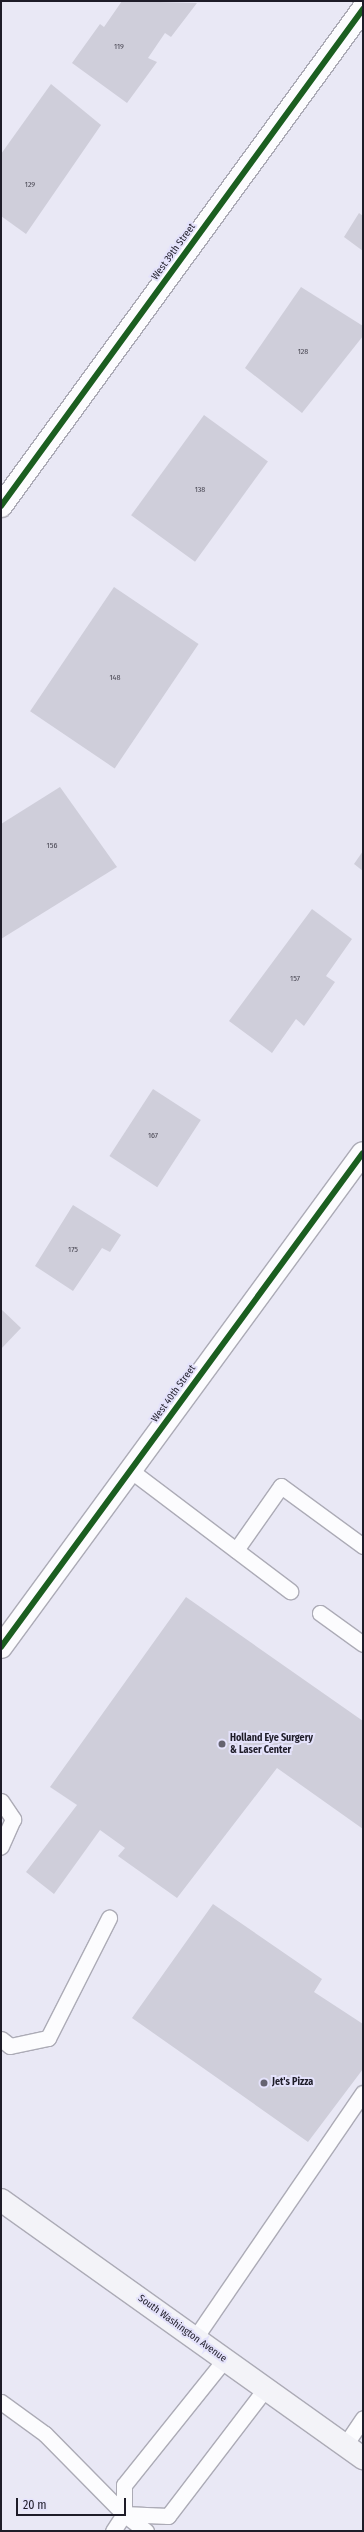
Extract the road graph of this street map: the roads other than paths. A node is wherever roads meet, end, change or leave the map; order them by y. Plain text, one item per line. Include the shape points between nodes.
1 (363, 9) edge
2 (1, 506) edge
3 (363, 1153) edge
4 (130, 1470) junction
5 (363, 1546) edge
6 (236, 1550) junction
7 (290, 1591) dead end
8 (320, 1613) dead end
9 (363, 1644) edge
10 (1, 1647) edge
11 (1, 1801) edge
12 (1, 1846) edge
13 (109, 1918) dead end
14 (1, 2040) edge
15 (363, 2093) edge
16 (1, 2200) edge
17 (195, 2338) junction
18 (224, 2360) junction
19 (264, 2389) junction
20 (1, 2402) edge
21 (363, 2418) edge
22 (345, 2445) junction
23 (363, 2458) edge
24 (124, 2514) junction
25 (113, 2531) edge
26 (146, 2531) edge

1 - 2 street, West 39th Street
3 - 4 street, West 40th Street
4 - 6 lane
4 - 10 street, West 40th Street
5 - 6 lane via 281,1486
6 - 7 lane
8 - 9 lane
11 - 12 lane via 13,1819
13 - 14 lane via 48,2038 10,2046
15 - 17 lane
16 - 17 main road, South Washington Avenue
17 - 18 main road, South Washington Avenue
18 - 19 main road, South Washington Avenue
18 - 24 lane via 124,2485
19 - 22 main road, South Washington Avenue
19 - 24 lane via 168,2516
20 - 24 lane via 45,2434
21 - 22 lane
22 - 23 main road, South Washington Avenue
24 - 25 lane
24 - 26 lane

